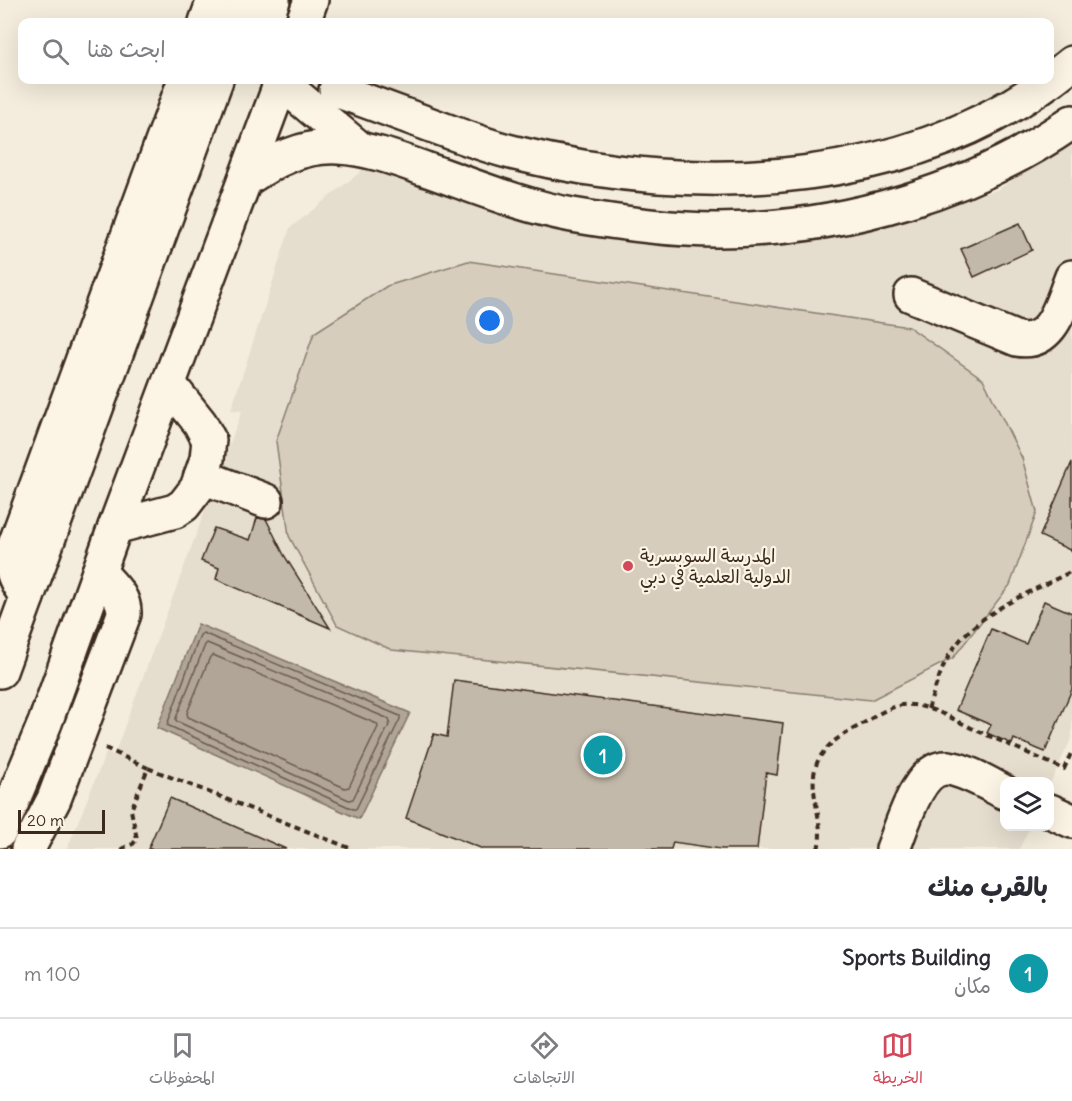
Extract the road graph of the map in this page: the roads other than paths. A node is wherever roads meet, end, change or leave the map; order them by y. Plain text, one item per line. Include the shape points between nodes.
1 (214, 0) edge
2 (249, 0) edge
3 (273, 0) edge
4 (310, 0) edge
5 (207, 18) edge
6 (241, 18) edge
7 (266, 18) edge
8 (304, 18) edge
9 (1072, 63) edge
10 (1054, 76) edge
11 (184, 84) edge
12 (215, 84) edge
13 (279, 84) edge
14 (285, 84) edge
15 (1043, 84) edge
16 (336, 90) dead end
17 (1072, 122) edge
18 (360, 149) junction
19 (245, 180) junction
20 (1072, 277) edge
21 (911, 295) dead end
22 (169, 384) junction
23 (201, 476) junction
24 (266, 501) dead end
25 (115, 527) junction
26 (99, 572) junction
27 (27, 597) junction
28 (0, 670) edge
29 (1000, 790) edge
30 (1054, 813) edge
31 (1072, 821) edge
32 (0, 831) edge
33 (28, 849) edge
34 (893, 849) edge

1 - 5 street
2 - 6 street
3 - 7 street
4 - 8 street
9 - 10 street
11 - 27 street via 15,545 11,564 14,578
12 - 27 street
13 - 19 street
14 - 18 street
15 - 16 street via 988,118 908,151 814,171 710,178 610,172 513,153
17 - 18 street via 984,172 896,204 760,228 716,230 571,215
18 - 19 street via 311,149 287,155
19 - 22 street
20 - 21 street via 1046,333 1027,341
22 - 23 street via 206,431 209,450
22 - 25 street
23 - 24 street
23 - 25 street via 192,496 175,511
25 - 26 street
26 - 32 street via 45,723
26 - 33 street via 121,597 124,614 54,799
27 - 28 street
29 - 34 street via 950,768 935,770 923,780
30 - 31 street

